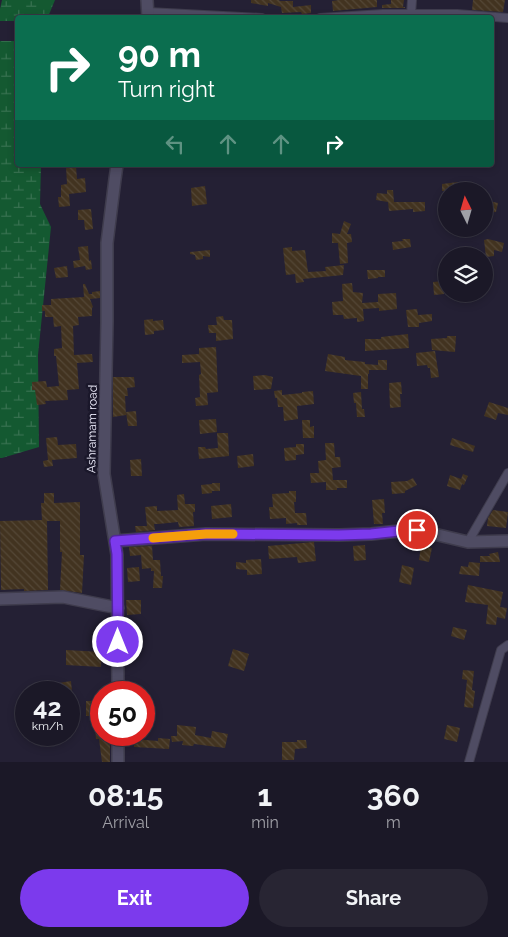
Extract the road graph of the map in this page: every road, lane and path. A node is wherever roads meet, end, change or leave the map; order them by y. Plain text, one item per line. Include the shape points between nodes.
1 (412, 0) edge
2 (148, 10) edge
3 (411, 14) junction
4 (219, 15) edge
5 (404, 15) edge
6 (470, 15) edge
7 (494, 17) edge
8 (508, 18) edge
9 (117, 167) edge
10 (508, 473) edge
11 (115, 541) junction
12 (508, 541) edge
13 (468, 542) junction
14 (0, 600) edge
15 (118, 608) junction
16 (508, 645) edge
17 (118, 681) edge
18 (118, 746) edge
19 (118, 762) edge
20 (469, 762) edge

1 - 3 street
2 - 4 street
3 - 5 street
3 - 6 street
7 - 8 street
9 - 11 main road, Ashramam road via 107,242 104,474
10 - 13 street
11 - 13 main road via 206,534 347,535 417,530
11 - 15 main road, Ashramam road
12 - 13 main road
14 - 15 main road via 63,598
15 - 17 main road, Ashramam road
16 - 20 street via 501,650
18 - 19 main road

